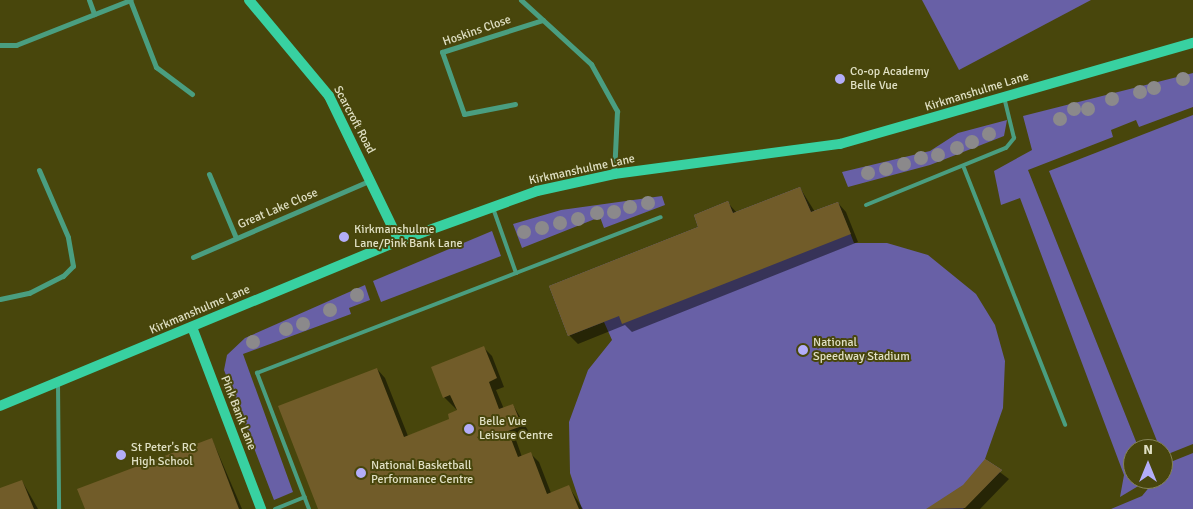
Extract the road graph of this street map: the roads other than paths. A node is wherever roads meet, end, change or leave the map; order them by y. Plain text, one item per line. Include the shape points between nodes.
1 (89, 0) edge
2 (130, 0) edge
3 (249, 0) edge
4 (521, 0) edge
5 (94, 14) junction
6 (543, 20) junction
7 (1193, 43) edge
8 (0, 45) edge
9 (192, 94) dead end
10 (1004, 97) junction
11 (515, 104) dead end
12 (964, 168) junction
13 (39, 170) dead end
14 (209, 174) dead end
15 (614, 174) junction
16 (372, 180) junction
17 (866, 205) dead end
18 (492, 206) junction
19 (661, 217) dead end
20 (236, 238) junction
21 (399, 241) junction
22 (193, 257) dead end
23 (516, 273) junction
24 (0, 299) edge
25 (192, 327) junction
26 (58, 383) junction
27 (0, 406) edge
28 (1064, 425) dead end
29 (305, 497) junction
30 (59, 509) edge
31 (261, 509) edge
32 (275, 509) edge
33 (309, 509) edge

1 - 5 street
2 - 5 street
2 - 9 street via 156,67
3 - 16 street, Scarcroft Road via 330,96
4 - 6 street
5 - 8 street via 16,45
6 - 11 street, Hoskins Close via 442,52 464,114
6 - 15 street via 591,64 617,111
7 - 10 street, Kirkmanshulme Lane
10 - 12 lane via 1014,138 1006,148
10 - 15 street, Kirkmanshulme Lane via 840,144
12 - 17 lane
12 - 28 lane
13 - 24 street via 68,237 73,266 29,293
14 - 20 street
15 - 18 street, Kirkmanshulme Lane
16 - 20 street, Great Lake Close
16 - 21 street, Scarcroft Road
18 - 21 street, Kirkmanshulme Lane
18 - 23 lane
19 - 23 lane
20 - 22 street, Great Lake Close
21 - 25 street, Kirkmanshulme Lane
23 - 29 lane via 257,374
25 - 26 street, Kirkmanshulme Lane
25 - 31 street, Pink Bank Lane
26 - 27 street, Kirkmanshulme Lane
26 - 30 lane
29 - 32 lane
29 - 33 lane

